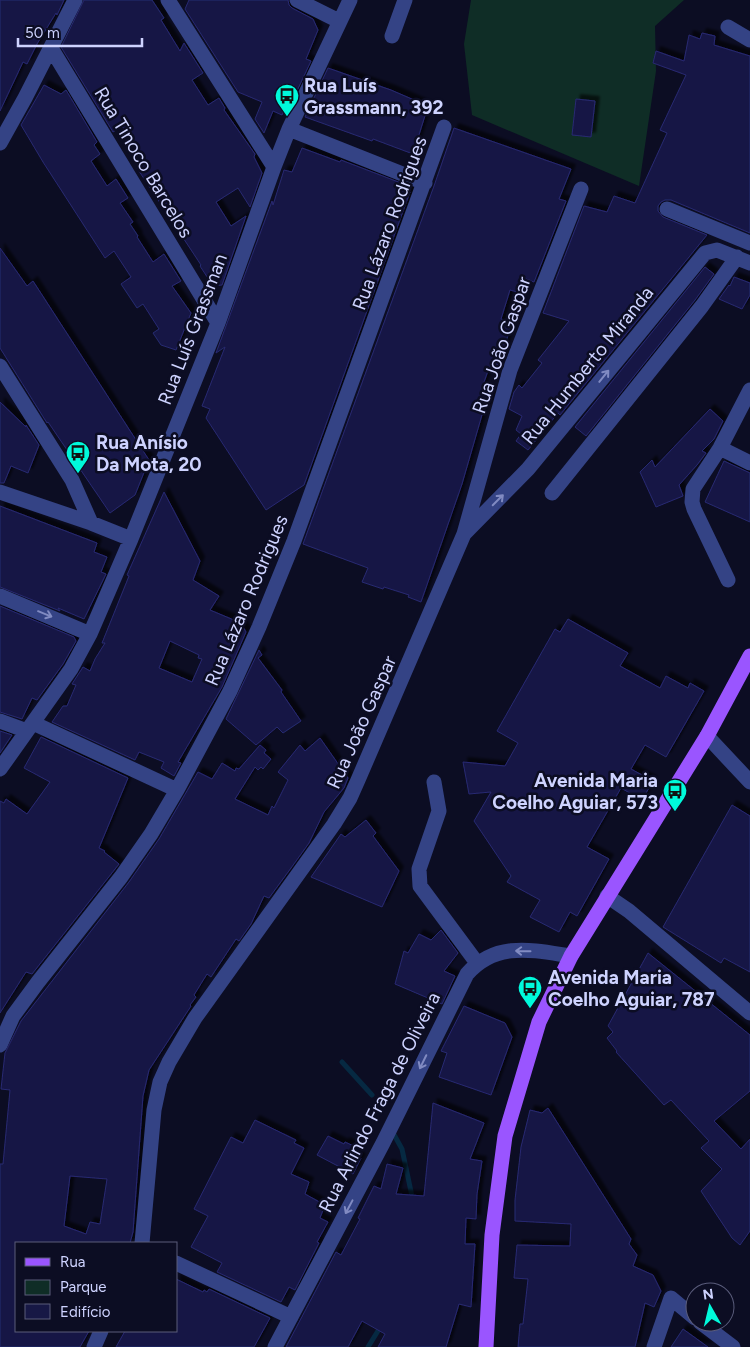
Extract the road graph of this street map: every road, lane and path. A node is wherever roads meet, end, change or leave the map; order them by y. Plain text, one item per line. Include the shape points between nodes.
1 (75, 0) edge
2 (168, 0) edge
3 (297, 0) edge
4 (350, 0) edge
5 (405, 0) edge
6 (339, 21) junction
7 (728, 27) dead end
8 (392, 36) dead end
9 (750, 40) edge
10 (51, 48) junction
11 (444, 127) dead end
12 (289, 129) junction
13 (0, 143) edge
14 (274, 167) junction
15 (425, 183) junction
16 (581, 189) dead end
17 (667, 209) dead end
18 (750, 242) edge
19 (744, 260) edge
20 (218, 322) junction
21 (0, 366) edge
22 (750, 390) edge
23 (720, 448) junction
24 (750, 463) edge
25 (0, 492) edge
26 (552, 494) dead end
27 (91, 523) junction
28 (464, 534) junction
29 (131, 539) junction
30 (728, 580) dead end
31 (0, 596) edge
32 (90, 634) junction
33 (750, 656) edge
34 (0, 720) edge
35 (30, 727) junction
36 (707, 736) junction
37 (0, 769) edge
38 (434, 782) dead end
39 (750, 782) edge
40 (177, 790) junction
41 (607, 896) junction
42 (571, 956) junction
43 (477, 963) junction
44 (750, 1013) edge
45 (0, 1045) edge
46 (142, 1242) edge
47 (178, 1264) edge
48 (685, 1310) edge
49 (290, 1317) junction
50 (102, 1332) edge
51 (713, 1332) edge
52 (94, 1347) edge
53 (275, 1347) edge
54 (485, 1347) edge
55 (654, 1347) edge
56 (733, 1347) edge

1 - 10 street
2 - 14 street
3 - 6 street
4 - 6 street, Rua Luís Grassman
5 - 8 street
6 - 12 street, Rua Luís Grassman
7 - 9 street
10 - 13 street
10 - 20 street, Rua Tinoco Barcelos
11 - 15 street, Rua Lázaro Rodrigues
12 - 14 street, Rua Luís Grassman
12 - 15 street
14 - 20 street, Rua Luís Grassman
15 - 40 street, Rua Lázaro Rodrigues via 294,541 259,627 230,692
16 - 28 street, Rua João Gaspar via 510,370
17 - 18 street
19 - 26 street via 702,306
28 -> 19 street, Rua Humberto Miranda via 528,469 705,253 717,250
20 - 29 street, Rua Luís Grassman
21 - 27 street via 72,480
22 - 23 street
23 - 24 street
23 - 30 street via 693,489 692,502
25 - 27 street
27 - 29 street
28 - 46 street, Rua João Gaspar via 350,798 195,1018 169,1062 160,1082 154,1110
29 - 32 street, Rua Luís Grassman
31 -> 32 street
32 - 35 street, Rua Luís Grassman via 71,669
33 - 36 main road
34 - 35 street
35 - 37 street, Rua Luís Grassman
35 - 40 street
36 - 39 street
36 - 41 main road
38 - 43 street via 439,811 418,869 420,886
40 - 45 street, Rua Lázaro Rodrigues via 121,878 13,1016
41 - 42 main road
41 - 44 street
42 -> 43 street, Rua Arlindo Fraga de Oliveira via 518,950 500,952
42 - 54 main road via 539,1022 505,1136 492,1235
43 -> 49 street, Rua Arlindo Fraga de Oliveira via 467,974
47 - 49 street
48 - 55 street via 671,1298
49 - 53 street, Rua Arlindo Fraga de Oliveira
50 - 52 street
51 - 56 street

